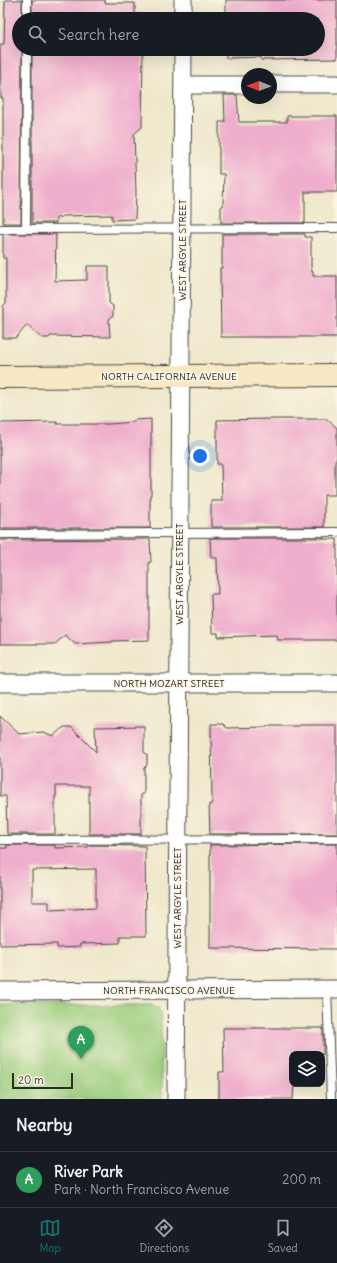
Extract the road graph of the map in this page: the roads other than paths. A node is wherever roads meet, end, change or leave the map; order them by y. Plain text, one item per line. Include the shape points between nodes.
1 (27, 0) edge
2 (183, 0) edge
3 (27, 12) edge
4 (183, 12) edge
5 (27, 56) edge
6 (183, 56) edge
7 (241, 84) edge
8 (277, 84) edge
9 (337, 84) edge
10 (183, 85) junction
11 (337, 228) edge
12 (0, 229) edge
13 (26, 229) junction
14 (182, 229) junction
15 (337, 375) edge
16 (181, 376) junction
17 (0, 377) edge
18 (337, 532) edge
19 (180, 533) junction
20 (0, 534) edge
21 (337, 682) edge
22 (0, 683) edge
23 (179, 683) junction
24 (177, 839) junction
25 (337, 839) edge
26 (0, 840) edge
27 (332, 989) edge
28 (176, 990) junction
29 (0, 991) edge
30 (176, 1099) edge
31 (331, 1099) edge

1 - 3 lane
2 - 4 street
5 - 13 lane
6 - 10 street, WEST ARGYLE STREET
7 - 10 street
8 - 9 street
10 - 14 street, WEST ARGYLE STREET
11 - 14 lane
12 - 13 lane
13 - 14 lane
14 - 16 street, WEST ARGYLE STREET
15 - 16 main road, NORTH CALIFORNIA AVENUE
16 - 17 main road, NORTH CALIFORNIA AVENUE
16 - 19 street, WEST ARGYLE STREET
18 - 19 lane
19 - 20 lane
19 - 23 street, WEST ARGYLE STREET
21 - 23 street, NORTH MOZART STREET
22 - 23 street, NORTH MOZART STREET
23 - 24 street, WEST ARGYLE STREET
24 - 25 lane
24 - 26 lane
24 - 28 street, WEST ARGYLE STREET
27 - 28 street, NORTH FRANCISCO AVENUE
27 - 31 lane
28 - 29 street, NORTH FRANCISCO AVENUE
28 - 30 street, WEST ARGYLE STREET

